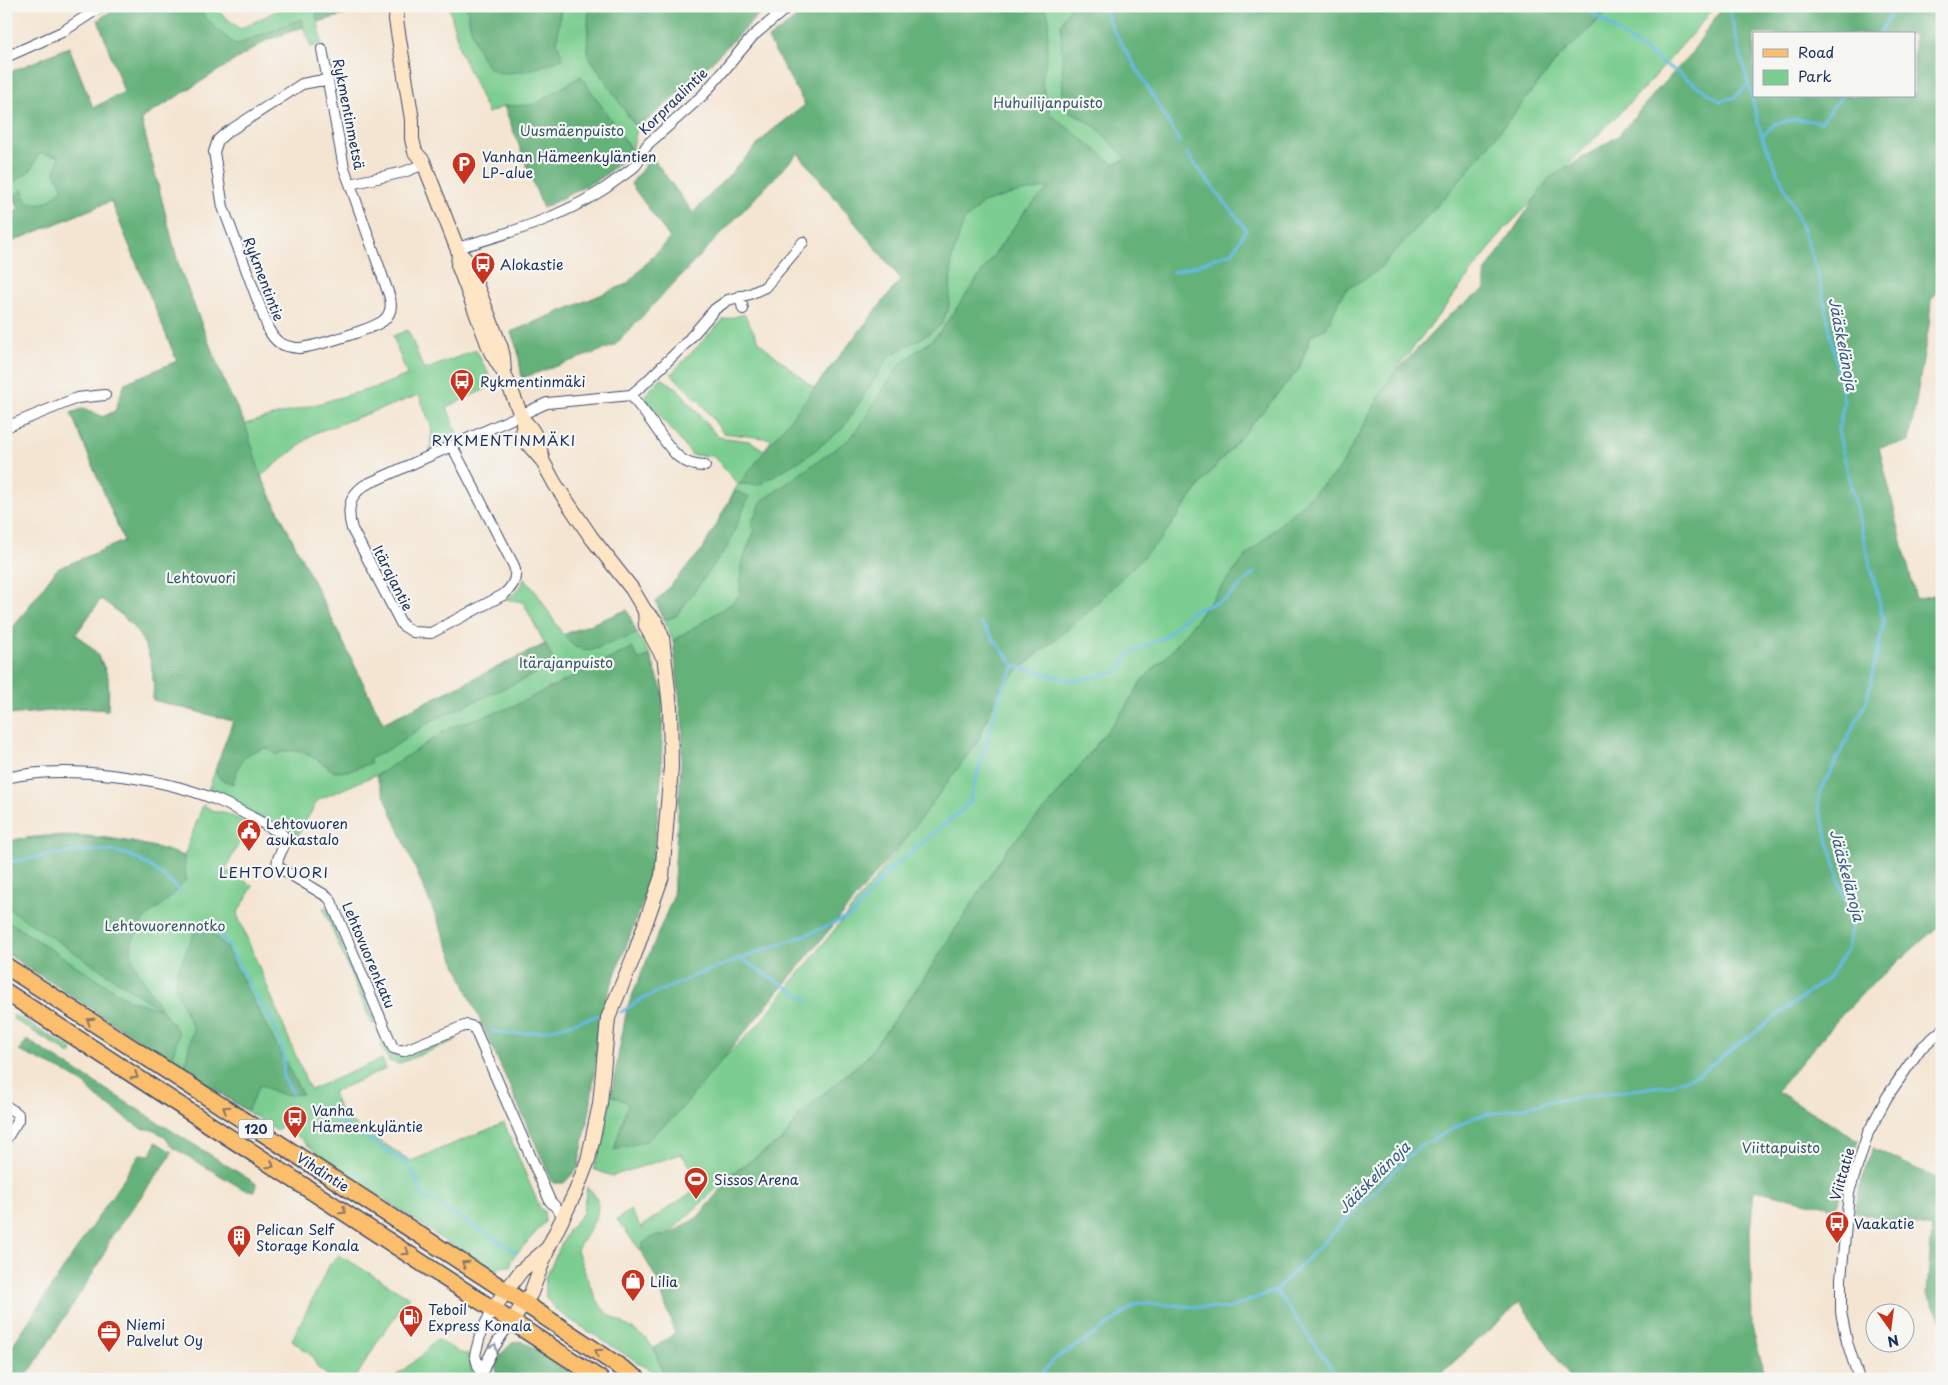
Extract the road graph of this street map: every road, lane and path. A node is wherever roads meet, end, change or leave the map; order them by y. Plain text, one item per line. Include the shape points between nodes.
1 (102, 6) edge
2 (390, 6) edge
3 (789, 6) edge
4 (396, 13) edge
5 (322, 49) dead end
6 (6, 57) edge
7 (328, 79) junction
8 (423, 163) junction
9 (350, 184) junction
10 (803, 242) dead end
11 (458, 250) junction
12 (740, 296) junction
13 (743, 309) dead end
14 (105, 395) dead end
15 (631, 395) junction
16 (522, 418) junction
17 (6, 427) edge
18 (452, 446) junction
19 (705, 466) dead end
20 (6, 778) edge
21 (6, 966) edge
22 (6, 992) edge
23 (1942, 1030) edge
24 (6, 1106) edge
25 (6, 1139) edge
26 (564, 1216) junction
27 (548, 1248) junction
28 (506, 1291) junction
29 (525, 1304) junction
30 (493, 1309) junction
31 (512, 1321) junction
32 (482, 1378) edge
33 (600, 1379) edge
34 (638, 1379) edge
35 (1859, 1379) edge

1 - 6 street via 62,32
2 - 4 street
3 - 11 street, Korpraalintie via 753,36 703,95 648,143 637,164 627,173 595,195 556,215
4 - 8 street via 412,139
5 - 7 street, Rykmentinmetsä
7 - 9 street, Rykmentinmetsä via 344,168
7 - 9 street, Rykmentintie via 302,84 226,133 215,146 223,207 268,328 281,344 298,348 312,346 378,325 390,312 390,295
8 - 9 street via 404,172
8 - 11 street
10 - 12 street via 765,286
11 - 16 street via 467,261 501,348 504,373
12 - 13 street
12 - 15 street via 715,309 678,351
14 - 17 street via 77,398
15 - 16 street via 548,403
15 - 19 street via 674,455 685,463
16 - 18 street, Itärajantie
16 - 26 street via 532,428 542,460 573,512 660,629 671,714 671,767 662,876 608,1018 600,1104 588,1160
18 - 18 street, Itärajantie via 514,566 516,576 513,585 503,595 431,633 421,634 407,630 396,616 352,529 349,510 354,496 365,485
20 - 26 street, Lehtovuorenkatu via 60,773 112,775 176,786 218,800 282,834 285,843 277,859 278,867 331,901 393,1048 403,1051 467,1025 474,1027 550,1201
28 -> 21 main road, Vihdintie / 120
22 -> 30 main road, Vihdintie / 120
23 - 35 street, Viittatie via 1920,1050 1887,1097 1868,1134 1849,1192 1841,1312
24 - 25 street via 18,1114 18,1120
26 - 27 street
27 - 28 street via 521,1271
27 - 29 street
28 - 29 main road, Vihdintie / 120
28 - 30 street
29 - 31 street
34 -> 29 main road, Vihdintie / 120
30 - 31 main road, Vihdintie / 120
30 - 32 street via 481,1332 475,1355
32 -> 31 street via 487,1359
31 - 33 main road, Vihdintie / 120

